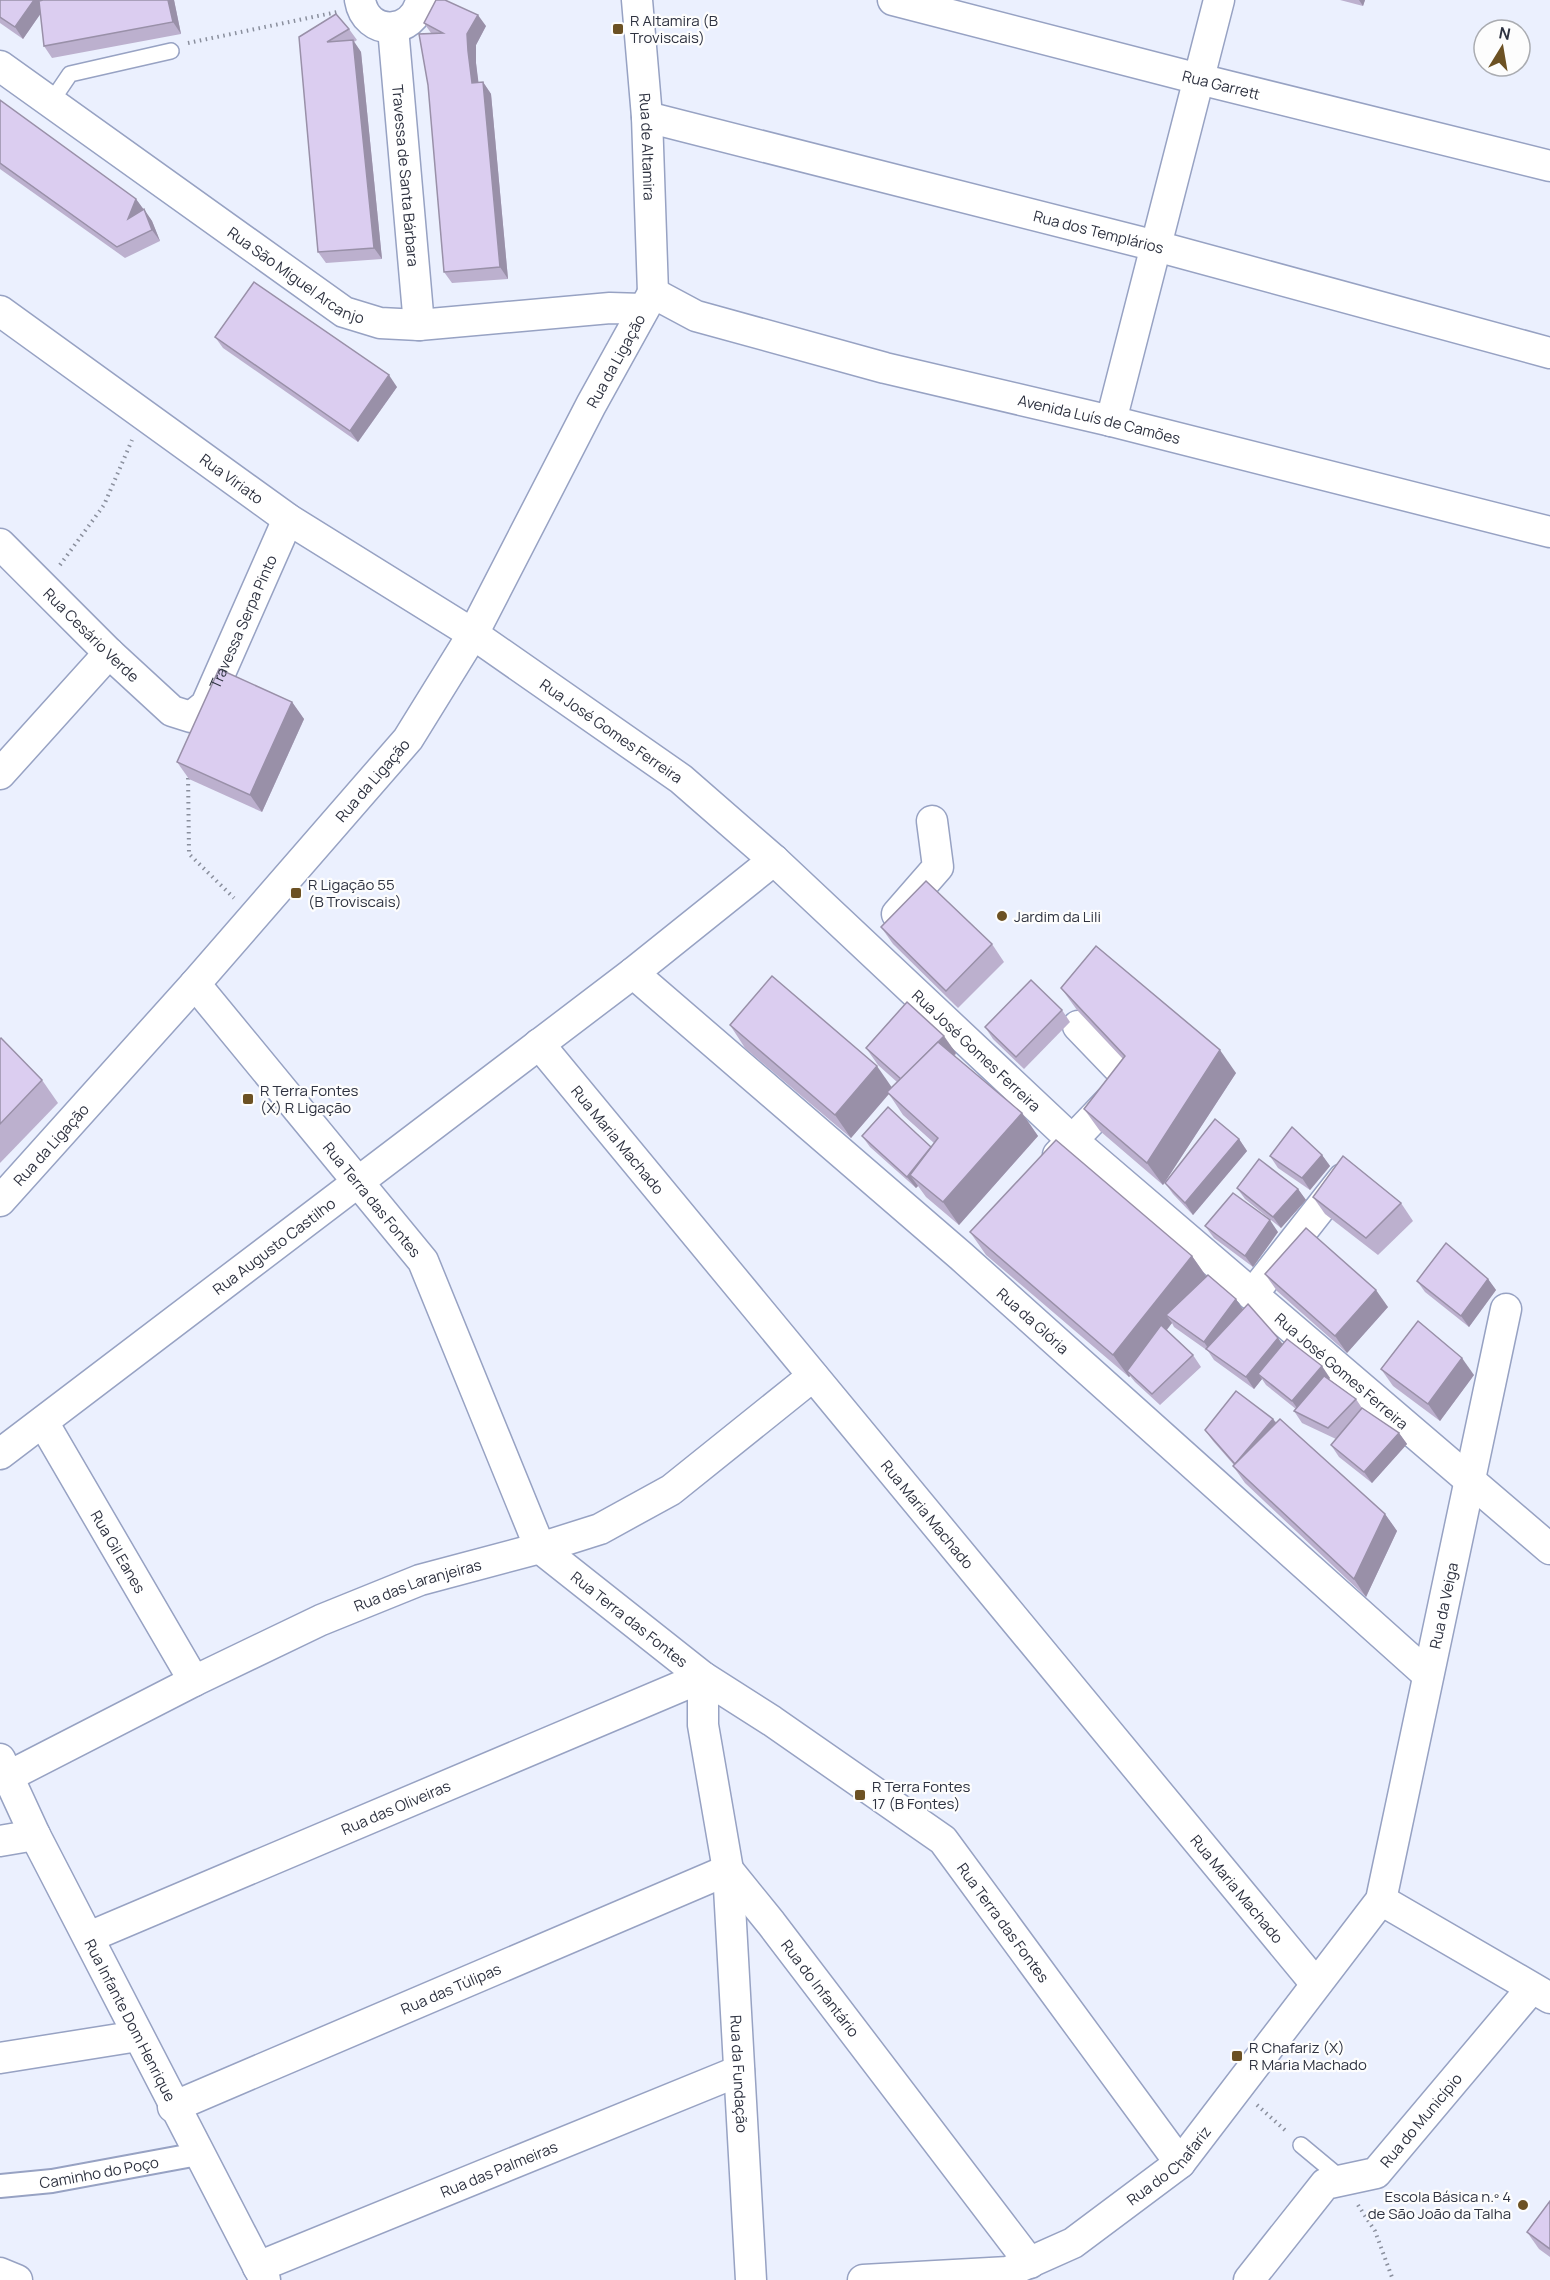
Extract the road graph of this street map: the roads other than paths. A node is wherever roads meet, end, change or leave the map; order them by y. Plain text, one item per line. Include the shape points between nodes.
1 (421, 0) edge
2 (637, 0) edge
3 (893, 0) edge
4 (1219, 0) edge
5 (360, 3) edge
6 (393, 28) junction
7 (171, 51) road end
8 (0, 66) edge
9 (1199, 79) junction
10 (51, 102) junction
11 (647, 117) junction
12 (1550, 166) edge
13 (1156, 246) junction
14 (648, 301) junction
15 (0, 311) edge
16 (419, 325) junction
17 (1550, 353) edge
18 (1112, 421) junction
19 (288, 519) junction
20 (1550, 531) edge
21 (0, 544) edge
22 (473, 634) junction
23 (109, 653) junction
24 (191, 717) joint
25 (0, 774) edge
26 (932, 821) dead end
27 (774, 860) junction
28 (867, 948) junction
29 (633, 973) junction
30 (195, 984) junction
31 (1078, 1026) edge
32 (539, 1044) junction
33 (1072, 1140) junction
34 (1040, 1173) edge
35 (1343, 1179) edge
36 (358, 1181) junction
37 (0, 1201) edge
38 (1252, 1295) junction
39 (1506, 1309) dead end
40 (813, 1376) junction
41 (43, 1422) junction
42 (0, 1454) edge
43 (1469, 1481) junction
44 (540, 1548) junction
45 (1550, 1549) edge
46 (1428, 1675) junction
47 (703, 1677) junction
48 (194, 1681) junction
49 (4, 1768) edge
50 (34, 1835) junction
51 (0, 1841) edge
52 (728, 1870) junction
53 (1380, 1900) junction
54 (771, 1923) junction
55 (731, 1935) junction
56 (89, 1937) junction
57 (1316, 1984) junction
58 (1541, 1994) edge
59 (138, 2036) junction
60 (0, 2058) edge
61 (739, 2071) junction
62 (173, 2107) junction
63 (1300, 2145) road end
64 (198, 2154) junction
65 (1180, 2163) junction
66 (1343, 2180) junction
67 (0, 2186) edge
68 (1030, 2263) junction
69 (0, 2273) edge
70 (261, 2274) edge
71 (17, 2280) edge
72 (751, 2280) edge
73 (863, 2280) edge
74 (1249, 2280) edge

1 - 6 street via 414,18
2 - 11 street, Rua de Altamira
3 - 9 street, Rua Garrett
4 - 9 street
5 - 6 street via 374,23
6 - 16 street, Travessa de Santa Bárbara
7 - 10 lane via 70,74
8 - 10 street, Rua São Miguel Arcanjo
9 - 12 street, Rua Garrett
9 - 13 street
10 - 16 street, Rua São Miguel Arcanjo via 344,312 380,323
11 - 13 street, Rua dos Templários
11 - 14 street, Rua de Altamira
13 - 17 street, Rua dos Templários
13 - 18 street
14 - 16 street, Rua São Miguel Arcanjo via 610,309
14 - 18 street, Avenida Luís de Camões via 885,368
14 - 22 street, Rua da Ligação
15 - 19 street, Rua Viriato
18 - 20 street, Avenida Luís de Camões
19 - 22 street, Rua Viriato
19 - 24 street, Travessa Serpa Pinto via 206,705
21 - 23 street, Rua Cesário Verde
22 - 27 street, Rua José Gomes Ferreira via 681,779
22 - 30 street, Rua da Ligação via 408,739
23 - 24 street, Rua Cesário Verde via 172,711
23 - 25 street
26 - 28 street via 938,867
27 - 28 street, Rua José Gomes Ferreira
27 - 29 street, Rua Augusto Castilho
28 - 33 street, Rua José Gomes Ferreira
29 - 32 street, Rua Augusto Castilho
29 - 46 street, Rua da Glória via 969,1248
30 - 36 street, Rua Terra das Fontes
30 - 37 street, Rua da Ligação
31 - 33 street via 1130,1080
32 - 36 street, Rua Augusto Castilho
32 - 40 street, Rua Maria Machado
33 - 34 street
33 - 38 street, Rua José Gomes Ferreira
35 - 38 street
36 - 41 street, Rua Augusto Castilho
36 - 44 street, Rua Terra das Fontes via 423,1261
38 - 43 street, Rua José Gomes Ferreira
39 - 43 street, Rua da Veiga
40 - 44 street, Rua das Laranjeiras via 670,1490 600,1529
40 - 57 street, Rua Maria Machado
41 - 42 street, Rua Augusto Castilho
41 - 48 street, Rua Gil Eanes
43 - 45 street, Rua José Gomes Ferreira
43 - 46 street, Rua da Veiga
44 - 47 street, Rua Terra das Fontes
44 - 48 street, Rua das Laranjeiras via 420,1580 321,1620
46 - 53 street, Rua da Veiga
47 - 52 street, Rua do Infantário via 703,1725
47 - 56 street, Rua das Oliveiras
47 - 65 street, Rua Terra das Fontes via 943,1840
48 - 49 street, Rua das Laranjeiras
49 - 50 street, Rua Infante Dom Henrique
50 - 51 street
50 - 56 street, Rua Infante Dom Henrique
52 - 54 street, Rua do Infantário
52 - 55 street, Rua da Fundação
52 - 62 street, Rua das Túlipas
53 - 57 street, Rua do Chafariz
53 - 58 street
54 - 55 street
54 - 68 street, Rua do Infantário
55 - 61 street, Rua da Fundação
56 - 59 street, Rua Infante Dom Henrique
57 - 65 street, Rua do Chafariz
58 - 66 street, Rua do Município via 1376,2173
59 - 60 street
59 - 62 street, Rua Infante Dom Henrique
61 - 70 street, Rua das Palmeiras
61 - 72 street, Rua da Fundação
62 - 64 street, Rua Infante Dom Henrique
63 - 66 lane
64 - 67 street, Caminho do Poço via 52,2181
64 - 70 street, Rua Infante Dom Henrique
65 - 68 street, Rua do Chafariz via 1073,2243
66 - 74 street, Rua do Município via 1325,2184
68 - 73 street, Rua do Chafariz via 1008,2272
69 - 71 street

